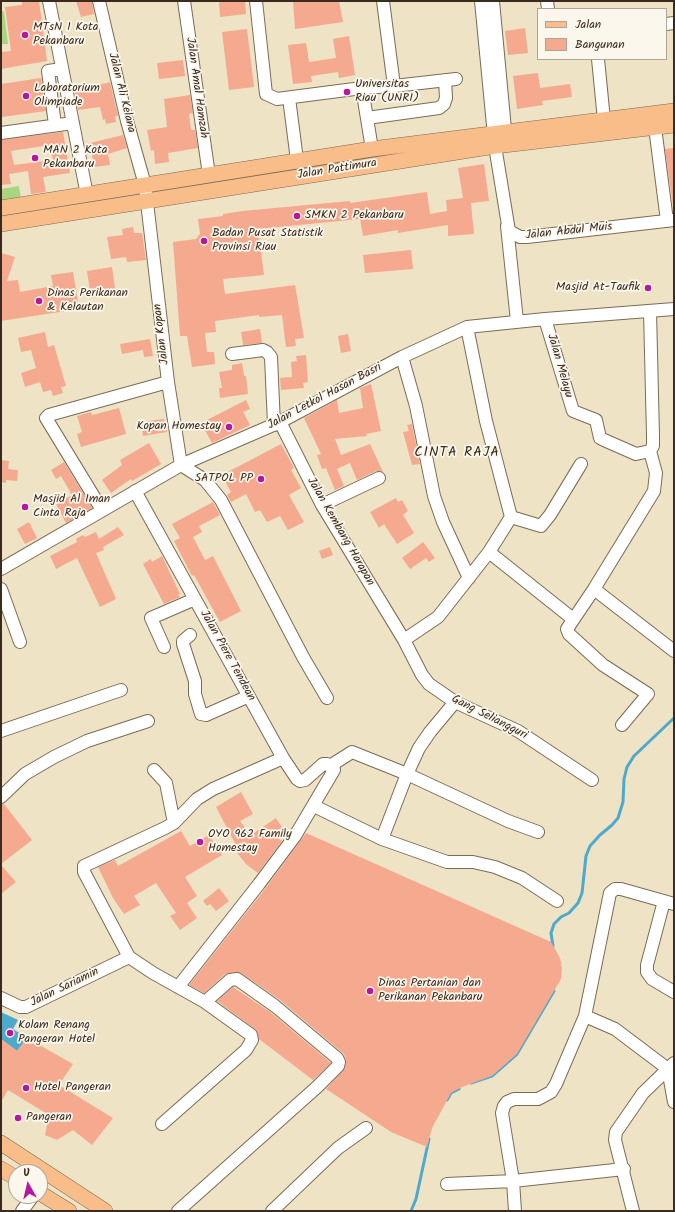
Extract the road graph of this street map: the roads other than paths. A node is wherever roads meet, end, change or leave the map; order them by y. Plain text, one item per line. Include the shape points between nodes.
1 (49, 1) edge
2 (99, 1) edge
3 (184, 1) edge
4 (256, 1) edge
5 (384, 1) edge
6 (481, 1) edge
7 (493, 1) edge
8 (598, 60) edge
9 (62, 69) junction
10 (394, 86) junction
11 (362, 88) junction
12 (289, 98) junction
13 (674, 111) edge
14 (367, 118) junction
15 (73, 123) junction
16 (56, 125) junction
17 (674, 125) edge
18 (605, 126) junction
19 (654, 127) junction
20 (1, 133) edge
21 (500, 138) junction
22 (372, 149) junction
23 (297, 160) junction
24 (209, 175) junction
25 (145, 185) junction
26 (87, 195) junction
27 (147, 202) junction
28 (1, 208) edge
29 (670, 220) edge
30 (1, 224) edge
31 (507, 226) junction
32 (674, 309) edge
33 (650, 311) junction
34 (545, 319) junction
35 (517, 321) junction
36 (466, 327) junction
37 (232, 354) dead end
38 (402, 357) junction
39 (168, 382) junction
40 (277, 423) junction
41 (650, 450) junction
42 (581, 464) dead end
43 (181, 465) junction
44 (379, 478) dead end
45 (135, 491) junction
46 (322, 505) junction
47 (102, 510) junction
48 (511, 517) junction
49 (489, 552) junction
50 (1, 569) edge
51 (469, 578) junction
52 (1, 589) edge
53 (594, 589) junction
54 (195, 599) junction
55 (573, 619) junction
56 (190, 635) dead end
57 (404, 640) junction
58 (20, 642) dead end
59 (164, 647) dead end
60 (674, 651) edge
61 (121, 690) dead end
62 (249, 696) junction
63 (327, 698) dead end
64 (455, 702) junction
65 (148, 721) dead end
66 (622, 725) dead end
67 (1, 731) edge
68 (283, 758) junction
69 (154, 770) dead end
70 (334, 770) junction
71 (407, 774) junction
72 (592, 780) dead end
73 (1, 797) edge
74 (314, 806) junction
75 (174, 822) junction
76 (538, 832) dead end
77 (382, 839) junction
78 (557, 901) dead end
79 (669, 902) edge
80 (128, 957) junction
81 (178, 987) junction
82 (674, 992) edge
83 (1, 998) edge
84 (205, 1002) junction
85 (585, 1016) junction
86 (671, 1066) edge
87 (674, 1102) edge
88 (162, 1124) dead end
89 (366, 1128) dead end
90 (1, 1143) edge
91 (624, 1169) junction
92 (513, 1181) junction
93 (447, 1184) dead end
94 (48, 1198) edge
95 (69, 1211) edge
96 (105, 1211) edge
97 (178, 1211) edge
98 (272, 1211) edge
99 (515, 1211) edge
100 (633, 1211) edge

1 - 9 street
2 - 25 street, Jalan Ali Kelana
3 - 24 street, Jalan Amal Hamzah
4 - 12 street via 266,94 277,99
5 - 10 street
6 - 21 street
7 - 21 street
8 - 18 street
9 - 15 street
9 - 16 street via 48,71
10 - 11 street
10 - 14 street via 450,80 444,104 439,108
11 - 12 street
11 - 14 street
12 - 23 street
13 - 18 main road, Jalan Pattimura
14 - 22 street
15 - 16 street
15 - 26 street
16 - 20 street
17 - 19 main road, Jalan Pattimura
18 - 19 main road, Jalan Pattimura
18 - 21 main road, Jalan Pattimura
19 - 29 street
21 - 22 main road, Jalan Pattimura
21 - 27 main road, Jalan Pattimura via 370,164
21 - 31 street, Jalan Abdul Muis via 498,163
22 - 23 main road, Jalan Pattimura
23 - 24 main road, Jalan Pattimura
24 - 25 main road, Jalan Pattimura
25 - 26 main road, Jalan Pattimura
25 - 27 street, Jalan Ali Kelana
26 - 28 main road, Jalan Pattimura
27 - 30 main road, Jalan Pattimura
27 - 39 street, Jalan Kopan
29 - 31 street, Jalan Abdul Muis via 520,237 514,235
31 - 35 street
32 - 33 street, Jalan Letkol Hasan Basri
33 - 34 street, Jalan Letkol Hasan Basri
33 - 41 street via 653,436 653,446
34 - 35 street, Jalan Letkol Hasan Basri
34 - 41 street, Jalan Melayu via 573,411 596,420 600,438 636,454
35 - 36 street, Jalan Letkol Hasan Basri
36 - 38 street, Jalan Letkol Hasan Basri
36 - 48 street via 486,421
37 - 40 street via 263,350 271,357
38 - 40 street, Jalan Letkol Hasan Basri
38 - 51 street via 416,406 434,496
39 - 43 street, Jalan Kopan
39 - 47 street via 46,418
40 - 43 street, Jalan Letkol Hasan Basri
40 - 46 street, Jalan Kembang Harapan
41 - 53 street via 656,473 654,491
42 - 48 street via 542,526
43 - 45 street, Jalan Letkol Hasan Basri
43 - 63 street via 205,480 221,500
44 - 46 street
45 - 47 street, Jalan Letkol Hasan Basri
45 - 54 street, Jalan Piere Tendean
46 - 57 street, Jalan Kembang Harapan
47 - 50 street, Jalan Letkol Hasan Basri
48 - 49 street
49 - 51 street
49 - 55 street
51 - 57 street via 438,617
52 - 58 street
53 - 55 street
53 - 60 street
54 - 59 street via 151,618
54 - 62 street, Jalan Piere Tendean
55 - 66 street via 567,629 569,634 603,665 648,694
56 - 62 street via 183,644 195,681 195,694 201,714 206,715
57 - 64 street, Gang Seliangguri via 429,684
61 - 67 street
62 - 68 street, Jalan Piere Tendean
64 - 71 street via 419,748
64 - 72 street, Gang Seliangguri via 518,731
65 - 73 street via 87,740 54,757 25,774
68 - 70 street, Jalan Piere Tendean via 300,781 323,764
68 - 75 street via 213,789 197,799
69 - 75 street via 166,783
70 - 71 street via 333,764 352,752
70 - 74 street
71 - 76 street via 508,821
71 - 77 street
74 - 77 street
74 - 81 street via 260,884
75 - 80 street via 84,866 84,872
77 - 78 street via 447,862 473,862 495,867 522,878
79 - 82 street via 647,965 652,979
79 - 85 street via 621,889 615,889 610,893
80 - 81 street
80 - 83 street, Jalan Sariamin via 26,1007 20,1007
81 - 84 street
84 - 88 street via 248,1032 252,1040 246,1050
84 - 97 street via 230,980 237,979 275,1006 339,1062 317,1087
85 - 86 street via 615,1029
85 - 92 street via 551,1092 538,1100 514,1099 504,1106 502,1113
86 - 87 street
86 - 91 street via 643,1093 616,1132 615,1140
89 - 98 street via 338,1148
90 - 96 main road
91 - 92 street
91 - 100 street
92 - 93 street
92 - 99 street
94 - 95 main road

